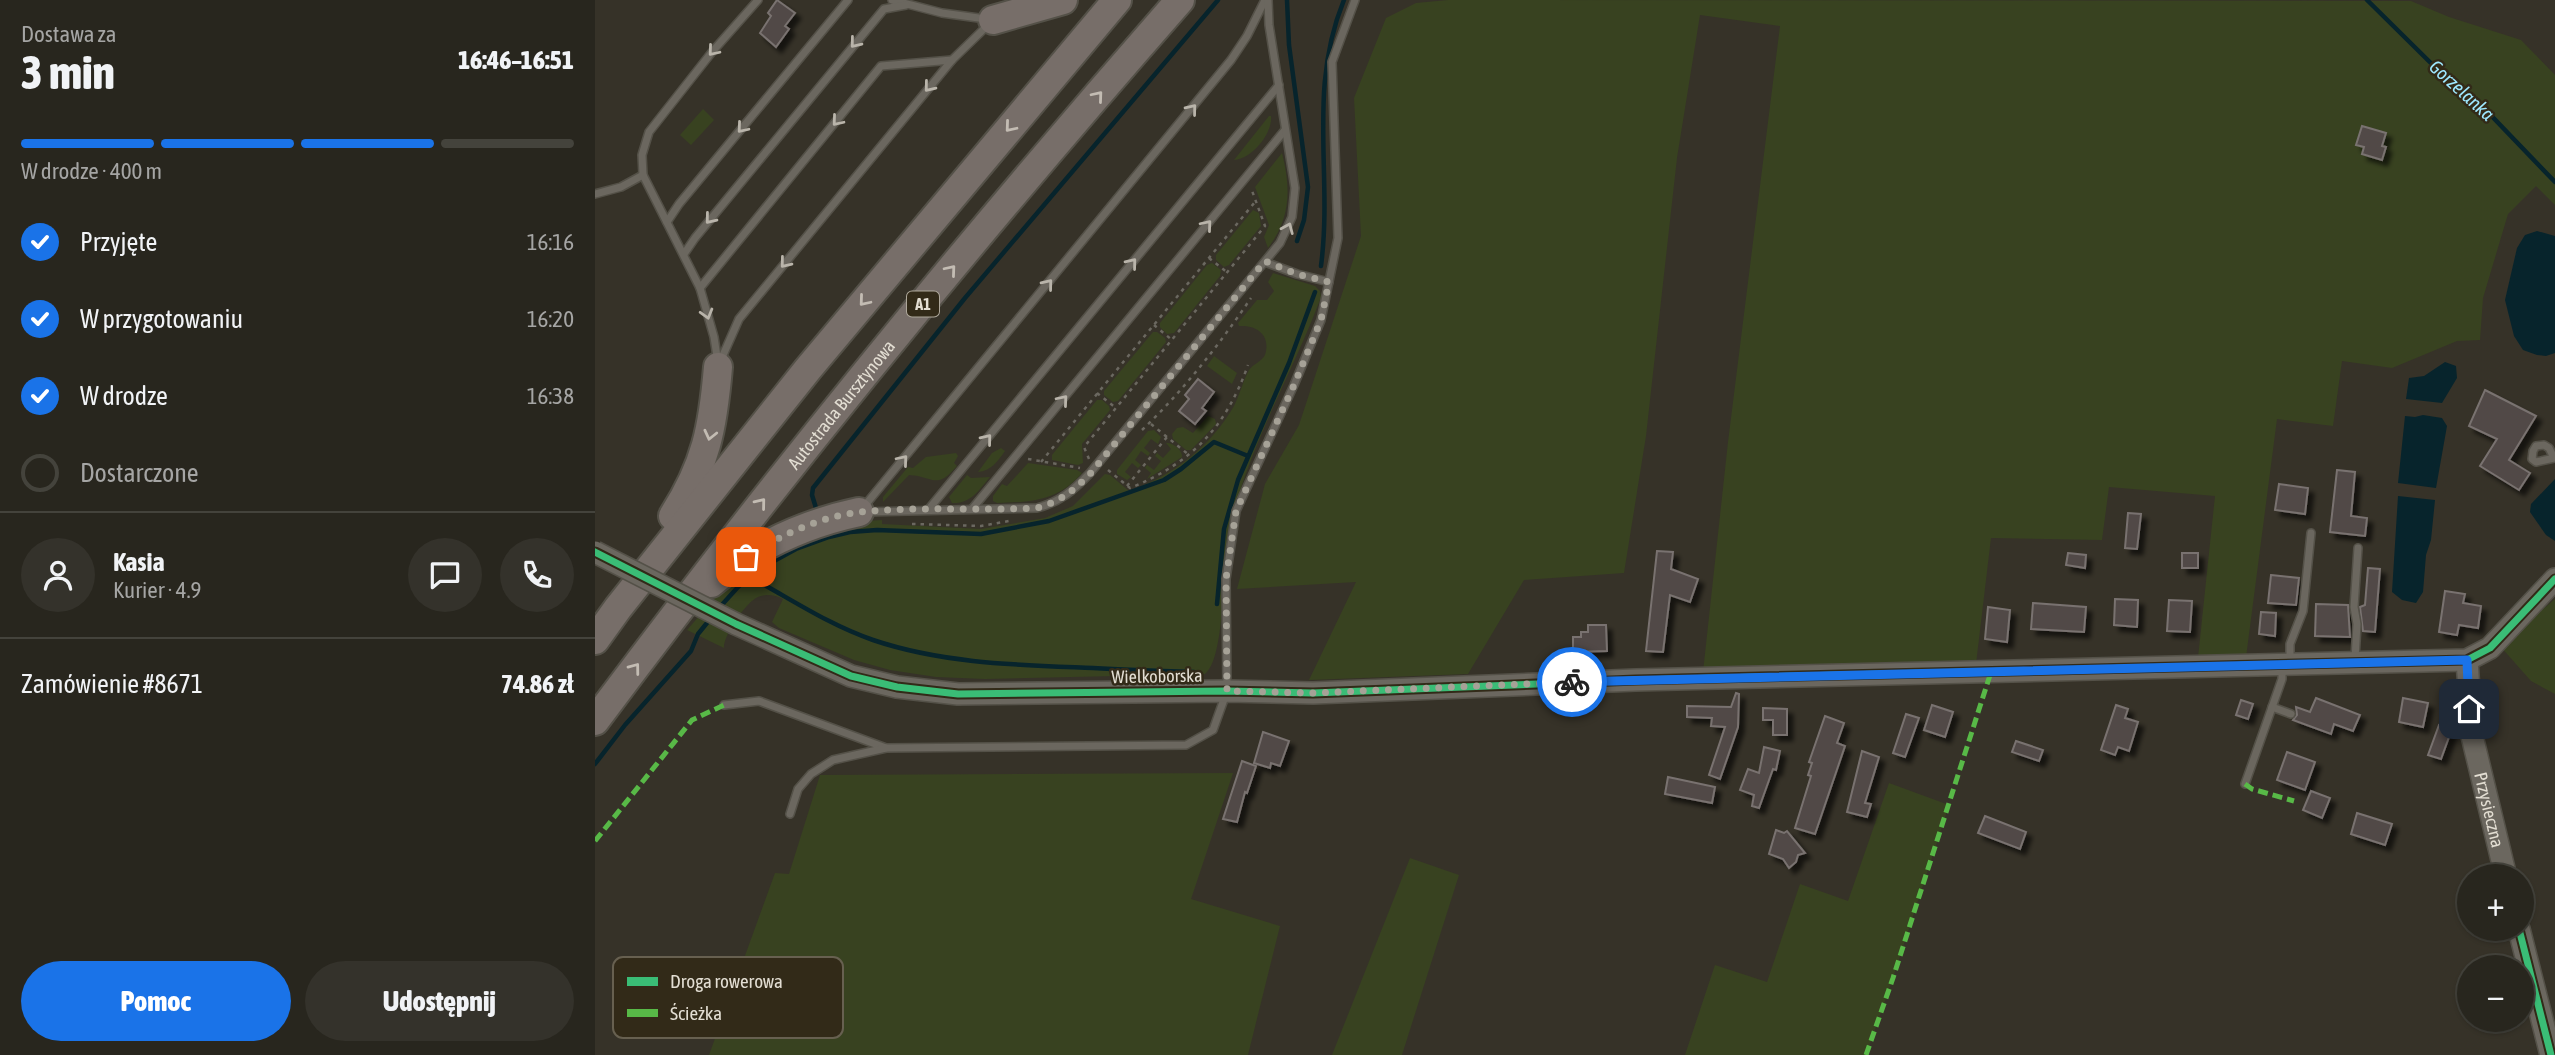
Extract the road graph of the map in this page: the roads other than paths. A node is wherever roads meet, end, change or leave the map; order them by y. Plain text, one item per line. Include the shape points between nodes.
1 (758, 0) edge
2 (848, 0) edge
3 (892, 0) edge
4 (1063, 0) edge
5 (1117, 0) edge
6 (1180, 0) edge
7 (1266, 0) edge
8 (1355, 0) edge
9 (907, 5) junction
10 (993, 20) junction
11 (952, 60) junction
12 (1279, 85) junction
13 (1285, 130) junction
14 (643, 175) junction
15 (595, 194) edge
16 (667, 222) junction
17 (684, 254) junction
18 (1265, 261) junction
19 (1329, 282) junction
20 (700, 288) junction
21 (718, 368) junction
22 (972, 509) junction
23 (928, 510) junction
24 (859, 512) junction
25 (2311, 533) dead end
26 (2358, 548) dead end
27 (595, 552) edge
28 (2555, 579) edge
29 (618, 608) junction
30 (674, 615) junction
31 (595, 640) edge
32 (2467, 660) junction
33 (2355, 663) junction
34 (2287, 664) junction
35 (1227, 691) junction
36 (724, 705) dead end
37 (2272, 707) junction
38 (2291, 714) dead end
39 (595, 721) edge
40 (886, 748) junction
41 (2245, 784) dead end
42 (790, 814) dead end
43 (2503, 864) edge
44 (2522, 941) edge
45 (2551, 1055) edge

1 -> 14 lane via 649,132 642,155
2 -> 16 lane
3 - 9 lane
4 - 10 highway
5 -> 29 highway via 817,358
30 -> 6 highway, Autostrada Bursztynowa / A1 via 931,293
7 - 12 lane
24 -> 7 lane via 1222,71
8 - 19 lane via 1332,62 1338,238
9 - 10 lane
9 -> 17 lane via 884,9
10 - 11 lane
11 -> 20 lane via 881,66
11 -> 21 lane via 739,318
12 - 13 lane
23 -> 12 lane
18 -> 13 lane via 1287,232 1295,204
22 -> 13 lane
14 - 15 lane
14 - 16 lane
16 - 17 lane
17 - 20 lane
18 - 19 lane
18 - 22 lane via 1075,490 1037,508
19 - 35 lane via 1321,320 1236,511 1226,579
20 -> 21 lane
21 -> 29 highway via 714,416 701,464
22 - 23 lane
23 - 24 lane
24 - 30 highway via 806,526 765,544
25 - 34 lane via 2303,611
26 - 33 lane
27 - 35 street, Wielkoborska, bridge via 851,676 897,687 969,694
28 - 32 street via 2490,648
29 - 31 highway
39 -> 30 highway, Autostrada Bursztynowa / A1
32 - 33 street, Wielkoborska
32 - 43 street, Przysieczna via 2472,736
33 - 34 street, Wielkoborska
34 - 35 street, Wielkoborska via 1313,693
34 - 37 lane
35 - 40 lane via 1213,730 1186,745
36 - 40 lane via 759,701
37 - 38 lane
37 - 41 lane
40 - 42 lane via 833,760 811,774 798,789
44 - 45 street

